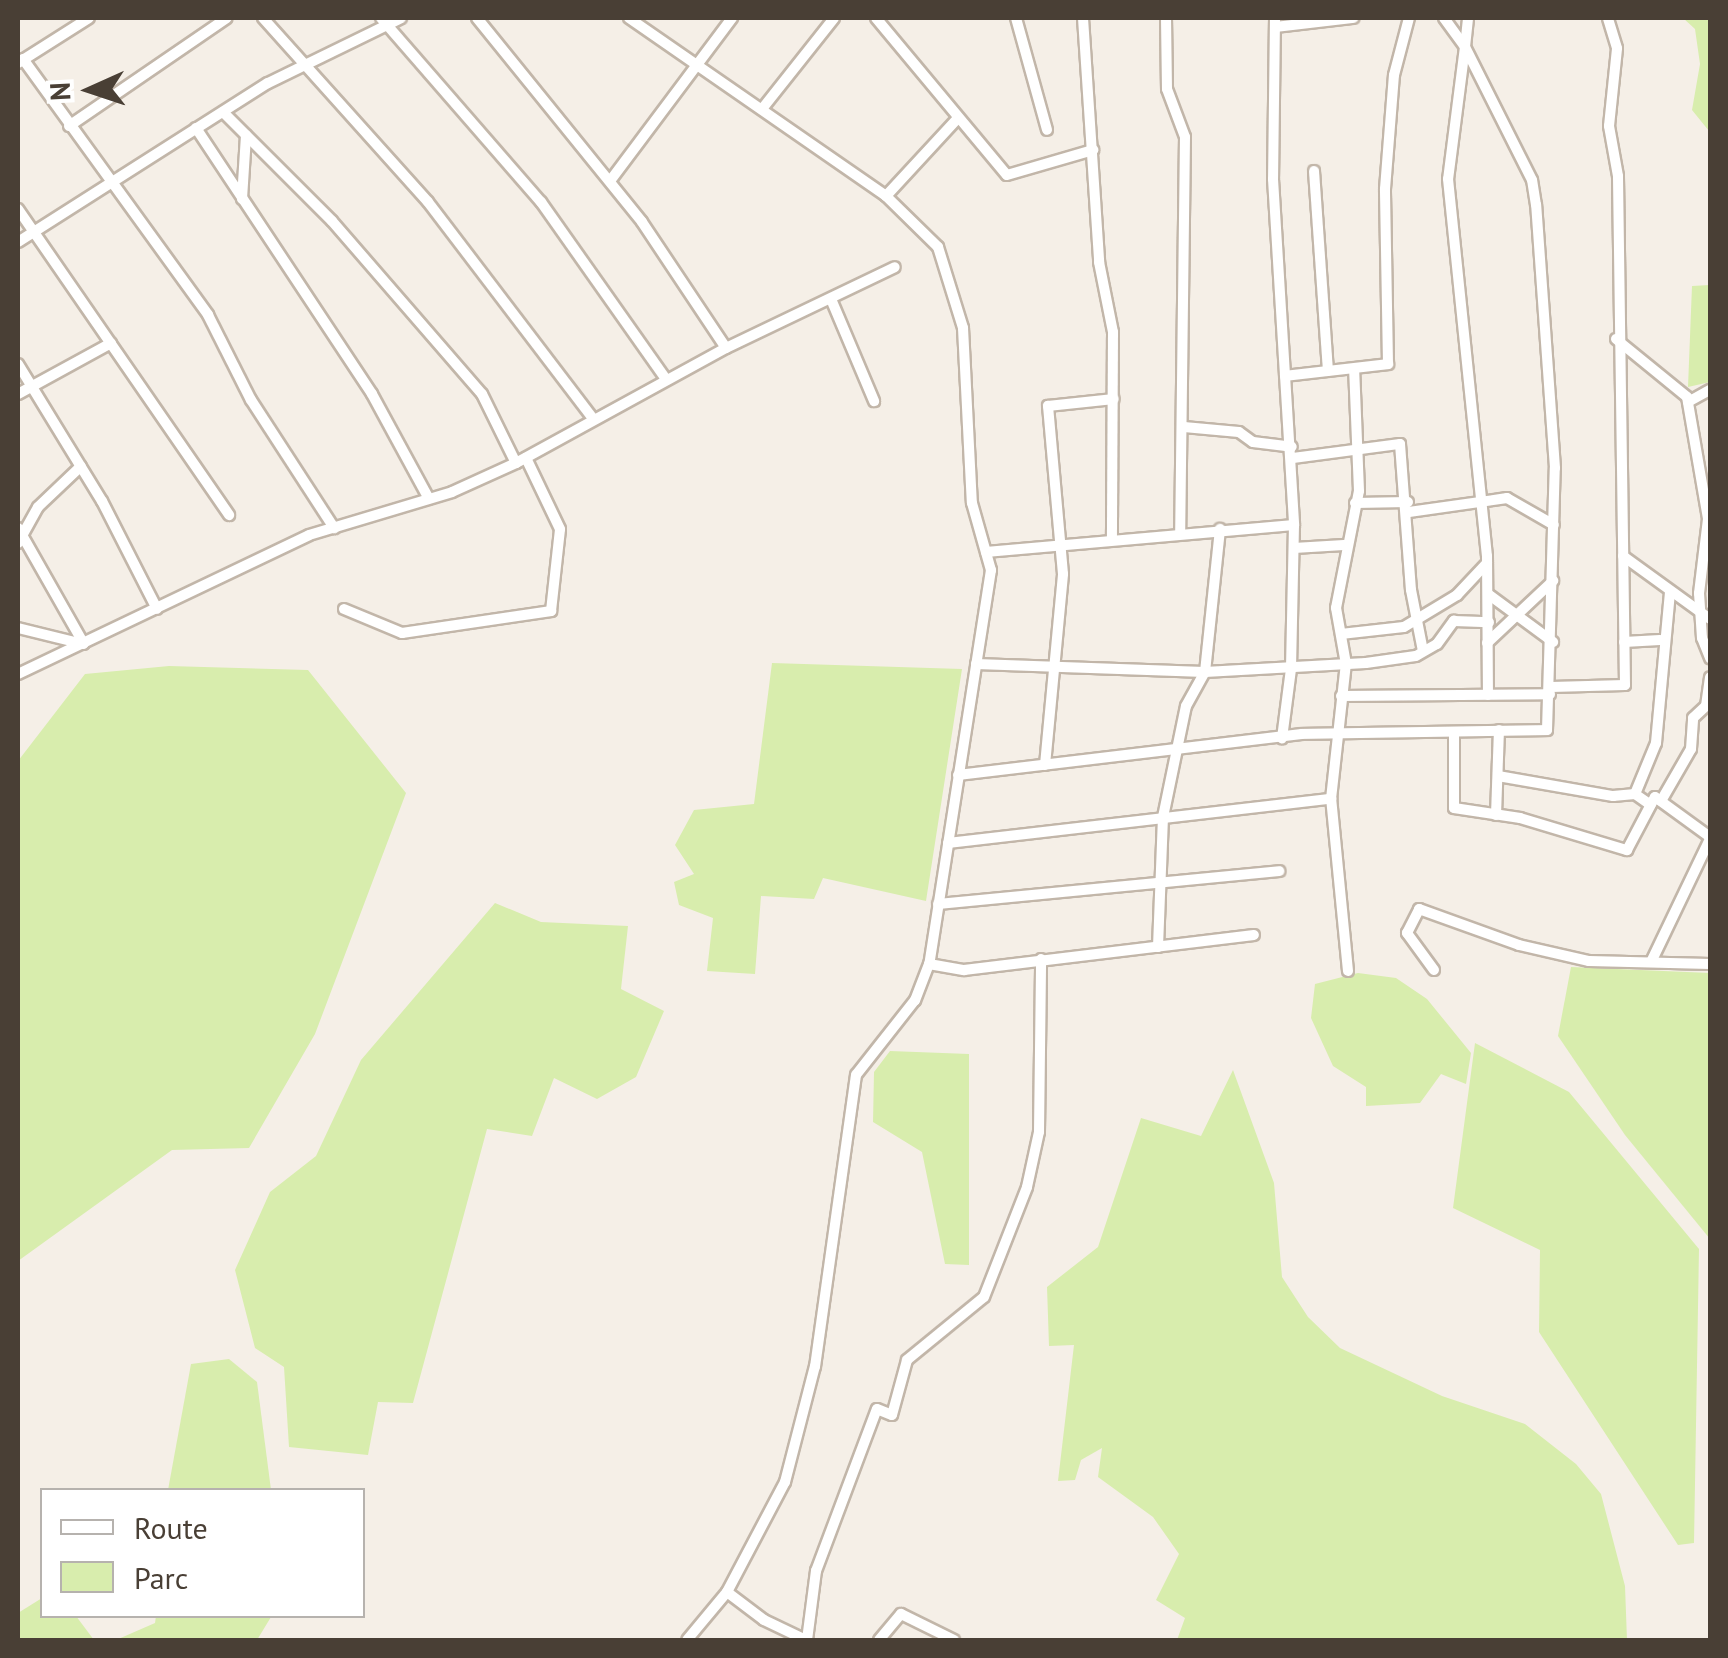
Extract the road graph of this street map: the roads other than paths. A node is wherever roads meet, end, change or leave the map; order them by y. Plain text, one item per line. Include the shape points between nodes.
1 (89, 18) edge
2 (227, 18) edge
3 (263, 18) edge
4 (401, 18) edge
5 (477, 18) edge
6 (732, 18) edge
7 (834, 18) edge
8 (876, 18) edge
9 (1016, 18) edge
10 (1083, 18) edge
11 (1166, 18) edge
12 (1343, 18) edge
13 (1353, 18) edge
14 (1409, 18) edge
15 (1444, 18) edge
16 (1468, 18) edge
17 (1608, 18) edge
18 (635, 19) edge
19 (384, 21) edge
20 (1275, 22) edge
21 (1465, 46) junction
22 (20, 61) edge
23 (696, 63) junction
24 (305, 65) junction
25 (762, 109) junction
26 (223, 112) junction
27 (958, 118) junction
28 (69, 126) junction
29 (196, 128) junction
30 (1046, 130) dead end
31 (246, 135) junction
32 (1093, 150) junction
33 (1314, 171) dead end
34 (610, 181) junction
35 (108, 184) junction
36 (886, 196) junction
37 (242, 200) junction
38 (18, 209) edge
39 (33, 232) junction
40 (18, 242) edge
41 (895, 267) dead end
42 (831, 299) junction
43 (1616, 338) junction
44 (110, 344) junction
45 (726, 348) junction
46 (18, 364) edge
47 (1354, 369) junction
48 (1328, 371) junction
49 (1285, 376) junction
50 (666, 379) junction
51 (32, 386) junction
52 (1710, 390) edge
53 (18, 394) edge
54 (1114, 399) junction
55 (874, 401) dead end
56 (1688, 402) junction
57 (592, 417) junction
58 (1184, 427) junction
59 (1292, 452) junction
60 (1354, 454) junction
61 (521, 461) junction
62 (80, 466) junction
63 (430, 499) junction
64 (1479, 500) junction
65 (1355, 502) junction
66 (1409, 507) junction
67 (229, 515) dead end
68 (1294, 525) junction
69 (1554, 525) junction
70 (334, 528) junction
71 (1220, 529) junction
72 (1180, 531) junction
73 (19, 537) edge
74 (1112, 540) junction
75 (1059, 542) junction
76 (1344, 545) junction
77 (1294, 548) junction
78 (986, 552) junction
79 (1622, 556) junction
80 (1487, 562) junction
81 (1553, 582) junction
82 (1670, 591) junction
83 (1488, 594) junction
84 (157, 609) junction
85 (344, 609) dead end
86 (1706, 615) edge
87 (1513, 617) junction
88 (1415, 620) junction
89 (1489, 622) junction
90 (18, 628) edge
91 (1340, 634) junction
92 (1660, 640) junction
93 (1553, 642) junction
94 (1624, 642) junction
95 (84, 644) junction
96 (1486, 644) junction
97 (1423, 652) junction
98 (1710, 658) edge
99 (976, 664) junction
100 (1346, 664) junction
101 (1050, 666) junction
102 (1291, 669) junction
103 (1205, 672) junction
104 (18, 674) edge
105 (1710, 677) edge
106 (1551, 691) junction
107 (1488, 695) junction
108 (1341, 696) junction
109 (1499, 730) junction
110 (1454, 732) junction
111 (1335, 734) junction
112 (1282, 738) junction
113 (1177, 750) junction
114 (1045, 765) junction
115 (958, 776) junction
116 (1498, 776) junction
117 (1635, 794) junction
118 (1332, 799) junction
119 (1656, 803) junction
120 (1496, 814) junction
121 (1163, 817) junction
122 (1710, 838) edge
123 (948, 843) junction
124 (1280, 870) dead end
125 (1160, 881) junction
126 (938, 904) junction
127 (1254, 935) dead end
128 (1158, 947) junction
129 (1041, 958) junction
130 (1652, 960) junction
131 (929, 964) junction
132 (1710, 964) edge
133 (1434, 970) dead end
134 (1348, 971) dead end
135 (727, 1592) junction
136 (687, 1640) edge
137 (806, 1640) edge
138 (879, 1640) edge
139 (954, 1640) edge

1 - 22 street
2 - 28 street
3 - 24 street
4 - 19 street
5 - 34 street
6 - 23 street
7 - 25 street
8 - 27 street
9 - 30 street
10 - 32 street
11 - 58 street via 1167,88 1185,137
12 - 13 street
12 - 20 street
14 - 47 street via 1394,75 1385,190 1388,364
15 - 21 street
16 - 21 street
17 - 43 street via 1618,48 1609,126 1618,176
18 - 23 street
19 - 24 street
19 - 50 street via 541,202
20 - 49 street via 1273,179
21 - 64 street via 1448,178
21 - 69 street via 1534,186
22 - 28 street
23 - 25 street
23 - 34 street
24 - 26 street
24 - 57 street via 428,202
25 - 36 street
26 - 29 street
26 - 31 street
27 - 32 street via 1007,175
27 - 36 street
28 - 35 street
29 - 35 street
29 - 37 street
31 - 37 street
31 - 61 street via 332,220 482,394
32 - 54 street
33 - 48 street
34 - 45 street
35 - 39 street
35 - 70 street via 208,315 251,400
36 - 78 street via 938,248 963,328 972,503
37 - 63 street via 372,394
38 - 39 street
39 - 40 street
39 - 44 street
41 - 42 street
42 - 45 street
42 - 55 street
43 - 56 street
43 - 79 street
44 - 51 street
44 - 67 street
45 - 50 street
46 - 51 street
47 - 48 street
47 - 60 street
48 - 49 street
49 - 59 street
50 - 57 street
51 - 53 street
51 - 62 street
52 - 56 street
54 - 74 street
54 - 75 street via 1048,406
56 - 86 street via 1708,519
57 - 61 street
58 - 59 street via 1240,432
58 - 72 street
59 - 60 street
59 - 68 street
60 - 65 street
60 - 66 street via 1400,444
61 - 63 street
61 - 85 street via 560,529 551,611 402,634
62 - 73 street via 38,507
62 - 84 street
63 - 70 street
64 - 66 street
64 - 69 street via 1507,498
64 - 80 street
65 - 66 street
65 - 76 street
66 - 88 street
68 - 71 street
68 - 77 street
69 - 81 street
70 - 84 street
71 - 72 street
71 - 103 street
72 - 74 street
73 - 95 street
74 - 75 street
75 - 78 street
75 - 101 street via 1059,633
76 - 77 street
76 - 91 street via 1336,608
77 - 102 street
78 - 99 street via 991,570
79 - 82 street
79 - 94 street
80 - 83 street
80 - 88 street via 1457,595
81 - 87 street
81 - 93 street
82 - 86 street
82 - 92 street via 1670,632
83 - 87 street
83 - 89 street
84 - 95 street
86 - 98 street via 1702,638
87 - 93 street
87 - 96 street
88 - 91 street
88 - 97 street
89 - 96 street
89 - 97 street via 1454,621
90 - 95 street
91 - 100 street
92 - 94 street
92 - 117 street via 1656,743
93 - 106 street
94 - 106 street via 1625,685
95 - 104 street
96 - 107 street
97 - 100 street
99 - 101 street
99 - 115 street
100 - 102 street
100 - 108 street
101 - 103 street
101 - 114 street
102 - 103 street
102 - 112 street
103 - 113 street via 1186,706
105 - 119 street via 1706,706 1693,718 1691,749
106 - 107 street
106 - 109 street via 1551,721 1542,734
107 - 108 street
108 - 111 street
109 - 110 street
109 - 116 street
110 - 111 street
110 - 120 street via 1454,808
111 - 112 street
111 - 118 street
112 - 113 street
113 - 114 street
113 - 121 street
114 - 115 street
115 - 123 street
116 - 117 street
116 - 120 street
117 - 119 street
118 - 121 street
118 - 134 street
119 - 120 street via 1627,850
119 - 122 street
121 - 123 street
121 - 125 street
122 - 130 street
123 - 126 street
124 - 125 street
125 - 126 street
125 - 128 street
126 - 131 street
127 - 128 street
128 - 129 street
129 - 131 street via 964,970
129 - 137 street via 1039,1132 1027,1188 984,1297 907,1360 892,1415 877,1409 816,1572
130 - 132 street
130 - 133 street via 1572,957 1419,909 1407,933
131 - 135 street via 915,1000 856,1076 814,1366 785,1482
135 - 136 street
135 - 137 street
138 - 139 street via 901,1614

